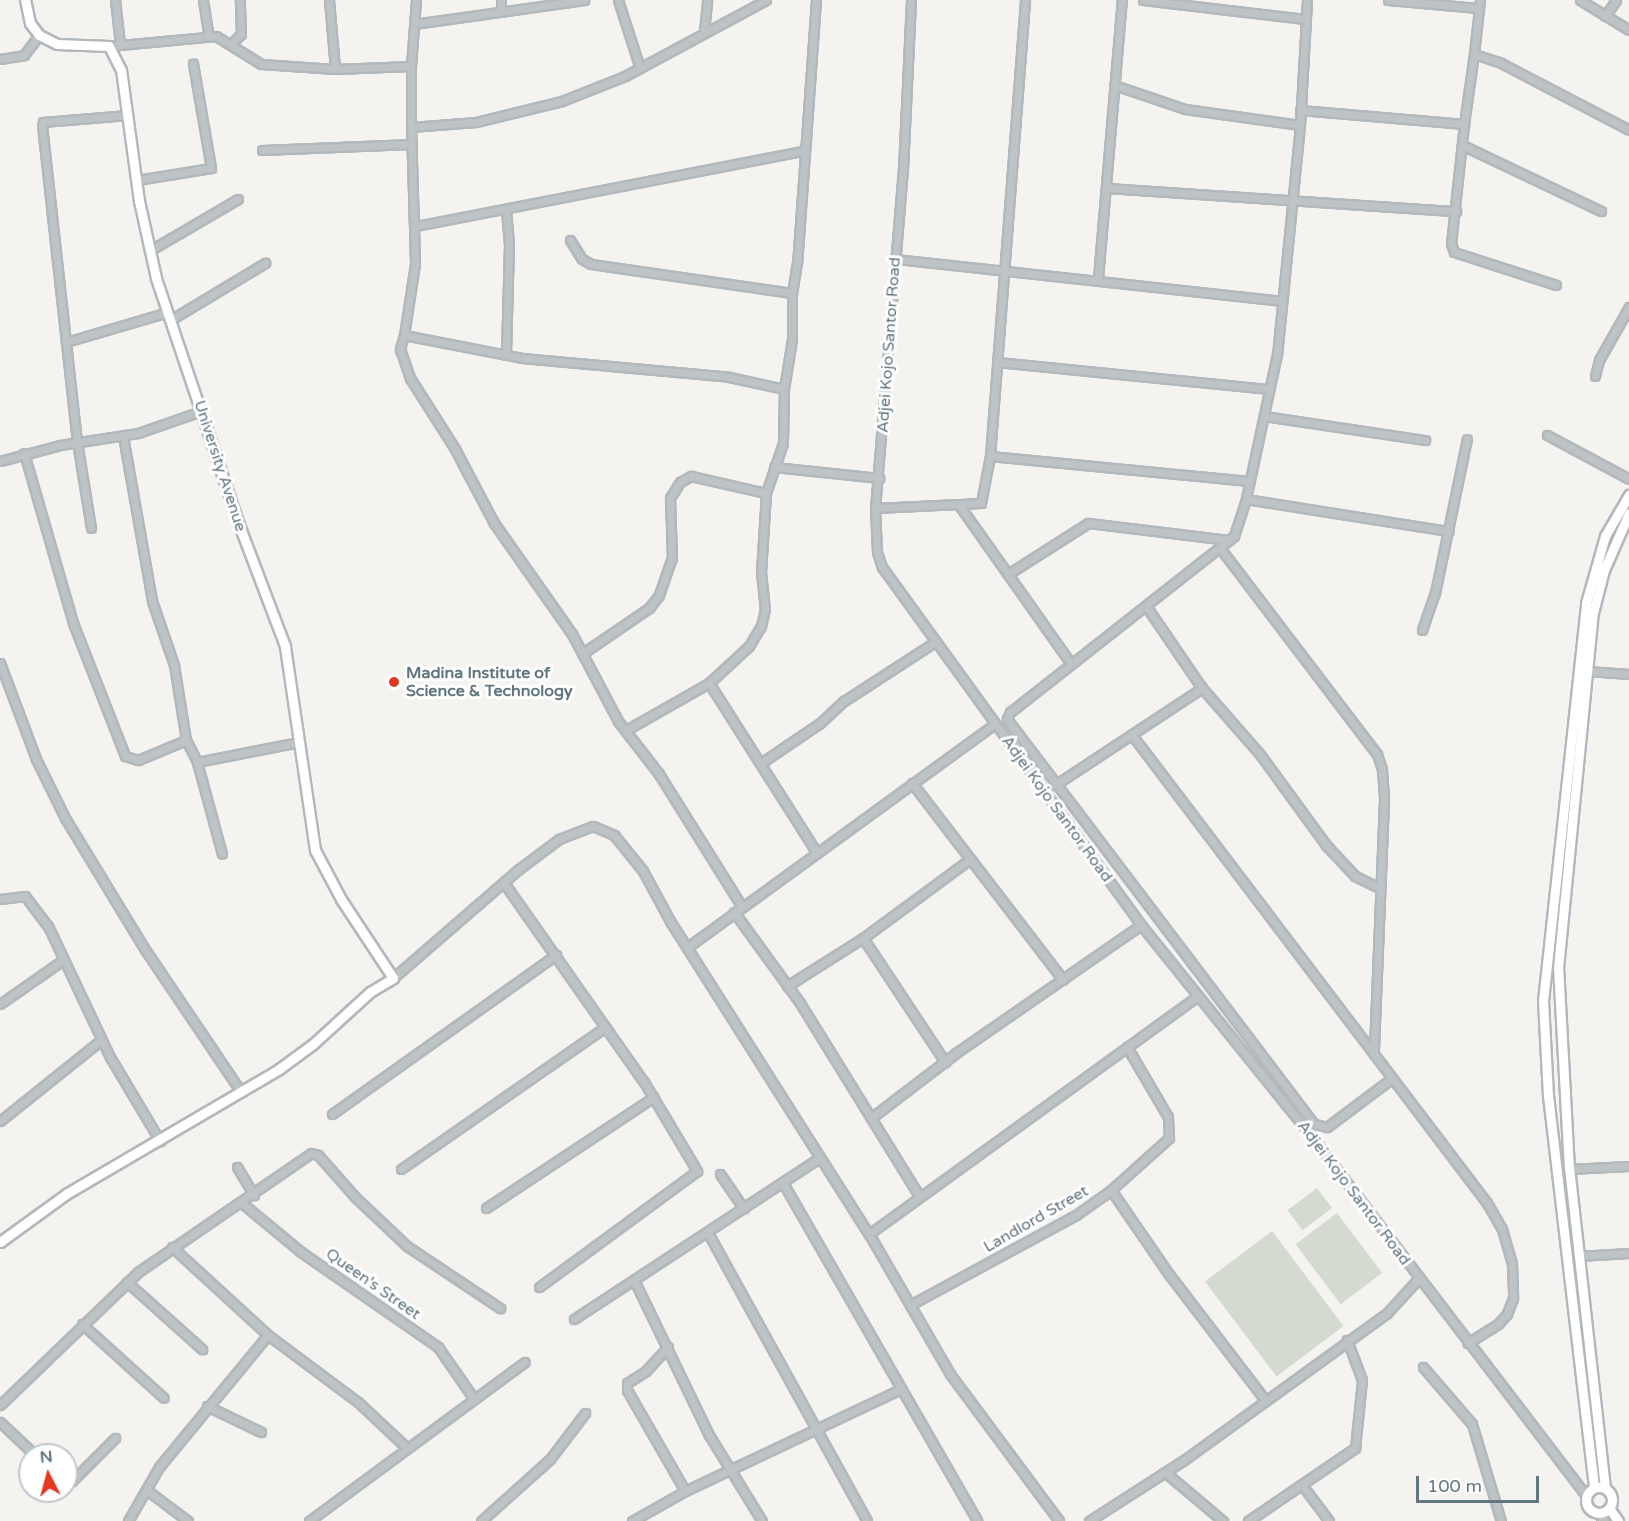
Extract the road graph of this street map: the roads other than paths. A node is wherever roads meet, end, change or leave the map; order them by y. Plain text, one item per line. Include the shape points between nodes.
1 (24, 0) edge
2 (115, 0) edge
3 (203, 0) edge
4 (240, 0) edge
5 (329, 0) edge
6 (416, 0) edge
7 (501, 0) edge
8 (584, 0) edge
9 (618, 0) edge
10 (707, 0) edge
11 (766, 0) edge
12 (816, 0) edge
13 (911, 0) edge
14 (1025, 0) edge
15 (1122, 0) edge
16 (1143, 0) edge
17 (1307, 0) edge
18 (1388, 0) edge
19 (1580, 0) edge
20 (1616, 0) edge
21 (1479, 4) edge
22 (501, 12) junction
23 (1605, 16) junction
24 (1305, 19) junction
25 (414, 24) junction
26 (1629, 30) edge
27 (704, 31) junction
28 (39, 36) junction
29 (209, 36) junction
30 (120, 44) junction
31 (231, 44) junction
32 (110, 46) junction
33 (1474, 54) junction
34 (0, 59) edge
35 (193, 64) dead end
36 (411, 66) junction
37 (640, 68) junction
38 (335, 69) junction
39 (1114, 85) junction
40 (1300, 110) junction
41 (128, 115) junction
42 (1464, 124) junction
43 (1300, 125) junction
44 (411, 127) junction
45 (1629, 130) edge
46 (412, 144) junction
47 (1462, 145) junction
48 (262, 150) dead end
49 (802, 151) junction
50 (137, 180) junction
51 (1107, 188) junction
52 (238, 199) dead end
53 (1293, 200) junction
54 (506, 210) junction
55 (1456, 211) junction
56 (1601, 211) dead end
57 (416, 226) junction
58 (570, 240) dead end
59 (149, 251) junction
60 (896, 259) junction
61 (265, 263) dead end
62 (1005, 268) junction
63 (1098, 278) junction
64 (1556, 285) dead end
65 (792, 294) junction
66 (1282, 301) junction
67 (1629, 307) edge
68 (170, 315) junction
69 (404, 335) junction
70 (66, 342) junction
71 (506, 355) junction
72 (998, 362) junction
73 (1595, 376) dead end
74 (1269, 389) junction
75 (783, 390) junction
76 (201, 411) junction
77 (1264, 416) junction
78 (1547, 435) dead end
79 (123, 436) junction
80 (1467, 439) dead end
81 (1425, 440) dead end
82 (77, 442) junction
83 (24, 453) junction
84 (990, 456) junction
85 (0, 460) edge
86 (774, 467) junction
87 (879, 478) junction
88 (1629, 479) edge
89 (1249, 481) junction
90 (765, 493) junction
91 (1629, 495) edge
92 (1246, 499) junction
93 (958, 505) junction
94 (875, 508) junction
95 (1629, 513) edge
96 (91, 528) dead end
97 (1448, 531) junction
98 (1229, 540) junction
99 (1220, 548) junction
100 (1008, 574) junction
101 (1146, 606) junction
102 (1422, 630) dead end
103 (935, 642) junction
104 (583, 653) junction
105 (0, 663) edge
106 (1071, 664) junction
107 (1587, 671) junction
108 (1629, 674) edge
109 (709, 683) junction
110 (1202, 688) junction
111 (995, 724) junction
112 (628, 729) junction
113 (1132, 735) junction
114 (186, 740) junction
115 (299, 742) junction
116 (197, 762) junction
117 (760, 763) junction
118 (912, 783) junction
119 (1055, 785) junction
120 (817, 853) junction
121 (222, 854) dead end
122 (970, 859) junction
123 (504, 883) junction
124 (1380, 888) junction
125 (0, 898) edge
126 (742, 907) junction
127 (734, 912) junction
128 (1141, 925) junction
129 (863, 938) junction
130 (689, 946) junction
131 (556, 955) junction
132 (63, 960) junction
133 (393, 978) junction
134 (1063, 981) junction
135 (787, 986) junction
136 (1198, 996) junction
137 (0, 1004) edge
138 (605, 1027) junction
139 (101, 1040) junction
140 (1127, 1047) junction
141 (1374, 1054) junction
142 (945, 1062) junction
143 (1391, 1079) junction
144 (241, 1092) junction
145 (654, 1097) junction
146 (332, 1114) dead end
147 (871, 1118) junction
148 (0, 1121) edge
149 (160, 1141) junction
150 (819, 1158) junction
151 (1629, 1166) edge
152 (237, 1167) dead end
153 (401, 1168) dead end
154 (1569, 1169) junction
155 (720, 1174) dead end
156 (783, 1183) junction
157 (1111, 1190) junction
158 (254, 1195) junction
159 (919, 1196) junction
160 (243, 1203) junction
161 (486, 1208) dead end
162 (744, 1209) junction
163 (708, 1233) junction
164 (869, 1234) junction
165 (0, 1242) edge
166 (172, 1247) junction
167 (1629, 1253) edge
168 (1578, 1256) junction
169 (1419, 1278) junction
170 (127, 1282) junction
171 (635, 1282) junction
172 (538, 1287) dead end
173 (910, 1305) junction
174 (500, 1308) dead end
175 (574, 1319) dead end
176 (82, 1324) junction
177 (268, 1335) junction
178 (1347, 1340) junction
179 (1468, 1343) junction
180 (668, 1347) junction
181 (202, 1349) dead end
182 (525, 1362) dead end
183 (1423, 1367) dead end
184 (901, 1389) junction
185 (164, 1398) dead end
186 (474, 1399) junction
187 (1266, 1401) junction
188 (0, 1405) edge
189 (207, 1406) junction
190 (585, 1413) dead end
191 (0, 1422) edge
192 (817, 1428) junction
193 (261, 1432) dead end
194 (116, 1438) dead end
195 (22, 1443) edge
196 (407, 1448) junction
197 (730, 1471) junction
198 (1166, 1473) junction
199 (78, 1475) edge
200 (1302, 1485) junction
201 (1594, 1487) junction
202 (1605, 1488) junction
203 (148, 1491) junction
204 (685, 1491) junction
205 (1586, 1496) junction
206 (1609, 1509) junction
207 (1601, 1519) edge
208 (128, 1521) edge
209 (188, 1521) edge
210 (309, 1521) edge
211 (481, 1521) edge
212 (632, 1521) edge
213 (762, 1521) edge
214 (867, 1521) edge
215 (977, 1521) edge
216 (1059, 1521) edge
217 (1089, 1521) edge
218 (1223, 1521) edge
219 (1248, 1521) edge
220 (1329, 1521) edge
221 (1501, 1521) edge
222 (1618, 1521) edge

1 - 28 street via 30,23
2 - 30 street
3 - 29 street
4 - 31 street via 241,34
5 - 38 street
6 - 25 street
7 - 22 street
8 - 22 street
9 - 37 street
10 - 27 street
11 - 27 street
12 - 49 street
13 - 60 street, Adjei Kojo Santor Road
14 - 62 street
15 - 39 street
16 - 24 street
17 - 24 street
18 - 21 street
19 - 23 street
20 - 23 street
21 - 33 street
22 - 25 street
23 - 26 street
24 - 40 street
25 - 36 street
27 - 37 street
28 - 32 street via 57,44
28 - 34 street via 24,55
29 - 30 street
29 - 31 street
30 - 32 street
31 - 38 street via 261,64
32 - 41 street, University Avenue via 121,70
33 - 42 street
33 - 45 street via 1501,63
35 - 50 street via 211,168
36 - 38 street
36 - 44 street
37 - 44 street via 562,101 464,124
39 - 43 street via 1185,109
39 - 51 street
40 - 42 street
40 - 43 street
41 - 50 street, University Avenue
41 - 70 street via 42,123
42 - 47 street
43 - 53 street
44 - 46 street
46 - 48 street
46 - 57 street
47 - 55 street
47 - 56 street
49 - 54 street
49 - 65 street
50 - 59 street, University Avenue
51 - 53 street
51 - 63 street
52 - 59 street
53 - 55 street
53 - 66 street
54 - 57 street
54 - 71 street
55 - 64 street via 1451,243 1454,252
57 - 69 street via 415,264
58 - 65 street via 582,259 591,264
59 - 68 street, University Avenue
60 - 62 street
60 - 87 street, Adjei Kojo Santor Road
61 - 68 street
62 - 63 street
62 - 72 street
63 - 66 street
65 - 75 street via 792,339
66 - 74 street
67 - 73 street via 1599,360
68 - 70 street
68 - 76 street, University Avenue
69 - 71 street
69 - 104 street via 400,350 410,378 494,523
70 - 82 street
71 - 75 street via 729,377
72 - 74 street
72 - 84 street
74 - 77 street
75 - 86 street via 783,443
76 - 79 street
76 - 115 street, University Avenue via 285,646
77 - 81 street
77 - 89 street
78 - 88 street
79 - 82 street
79 - 114 street via 152,601 174,665
80 - 97 street
82 - 83 street
82 - 96 street
83 - 85 street
83 - 114 street via 73,623 124,756 138,760
84 - 89 street
84 - 93 street via 981,503
86 - 87 street
86 - 90 street
87 - 94 street, Adjei Kojo Santor Road
89 - 92 street
90 - 104 street via 691,476 680,482 670,498 672,558 659,595 649,608
90 - 109 street via 761,626 749,646
91 - 201 street via 1605,536 1586,603 1544,989 1548,1096
92 - 97 street
92 - 98 street via 1234,536
93 - 94 street
93 - 100 street
94 - 103 street, Adjei Kojo Santor Road via 877,552 882,567
95 - 107 street via 1606,563 1594,604
97 - 102 street
98 - 99 street
98 - 100 street via 1088,523
99 - 101 street
99 - 124 street via 1377,754 1384,792
100 - 106 street
101 - 106 street
101 - 110 street
103 - 111 street, Adjei Kojo Santor Road
103 - 117 street via 844,701 820,723
104 - 112 street via 618,721
105 - 144 street via 36,759 69,826 144,948
106 - 119 street via 1010,712 1007,719
107 - 108 street
107 - 154 street via 1559,950 1559,1024
109 - 112 street
109 - 117 street
110 - 113 street
110 - 124 street via 1259,753 1326,845 1355,876
111 - 118 street
111 - 128 street, Adjei Kojo Santor Road
112 - 126 street
113 - 119 street
113 - 141 street
114 - 116 street
115 - 116 street
115 - 133 street, University Avenue via 309,822 318,856
116 - 121 street
117 - 120 street
118 - 120 street
118 - 122 street
119 - 143 street via 1314,1124 1327,1127
120 - 126 street
122 - 129 street
122 - 134 street
123 - 130 street via 559,839 584,827 598,827 614,835 631,854
123 - 131 street
123 - 133 street
124 - 141 street
125 - 132 street via 25,896 32,902
126 - 127 street
127 - 130 street
127 - 135 street
128 - 134 street
128 - 136 street, Adjei Kojo Santor Road
129 - 135 street
129 - 142 street
130 - 150 street
131 - 138 street
131 - 146 street
132 - 137 street
132 - 139 street
133 - 144 street via 370,992 313,1044
134 - 142 street
135 - 147 street
136 - 140 street
136 - 169 street, Adjei Kojo Santor Road
138 - 145 street
138 - 153 street
139 - 148 street
139 - 149 street
140 - 157 street, Landlord Street via 1168,1117 1171,1130 1169,1138
140 - 159 street
141 - 143 street
142 - 147 street
143 - 179 street via 1487,1203 1502,1229 1512,1264 1513,1298 1507,1314
144 - 149 street
145 - 161 street
145 - 172 street via 697,1171
147 - 159 street
149 - 165 street via 66,1194
150 - 156 street
150 - 164 street
151 - 154 street
152 - 158 street
154 - 168 street
155 - 162 street
156 - 162 street
156 - 184 street via 831,1260
157 - 173 street, Landlord Street via 1076,1215
157 - 187 street via 1168,1273
158 - 160 street
158 - 174 street via 306,1156 318,1155 407,1246 434,1268
159 - 164 street
160 - 166 street
160 - 186 street, Queen’s Street via 301,1252 438,1347
162 - 163 street
163 - 171 street
163 - 192 street
164 - 173 street
166 - 170 street
166 - 177 street
167 - 168 street
168 - 202 street
169 - 178 street via 1387,1313
169 - 179 street, Adjei Kojo Santor Road
170 - 176 street
170 - 181 street
171 - 175 street
171 - 180 street
173 - 216 street via 950,1374
176 - 185 street
176 - 188 street
177 - 189 street
177 - 196 street via 358,1402
178 - 187 street
178 - 200 street via 1362,1380 1354,1448
179 - 205 street, Adjei Kojo Santor Road
180 - 197 street
180 - 204 street via 646,1371 627,1383 627,1390
182 - 186 street
183 - 221 street via 1472,1424
184 - 192 street
184 - 215 street
186 - 196 street
187 - 198 street
189 - 193 street
189 - 203 street via 159,1467
190 - 211 street via 550,1459
191 - 195 street
192 - 197 street
192 - 214 street
194 - 199 street
196 - 210 street
197 - 204 street
197 - 213 street
198 - 217 street
198 - 218 street
200 - 219 street
200 - 220 street
201 - 202 street
201 - 205 street
202 - 206 street via 1612,1497
203 - 208 street
203 - 209 street
204 - 212 street
205 - 207 street via 1588,1507
206 - 207 street
206 - 222 street

